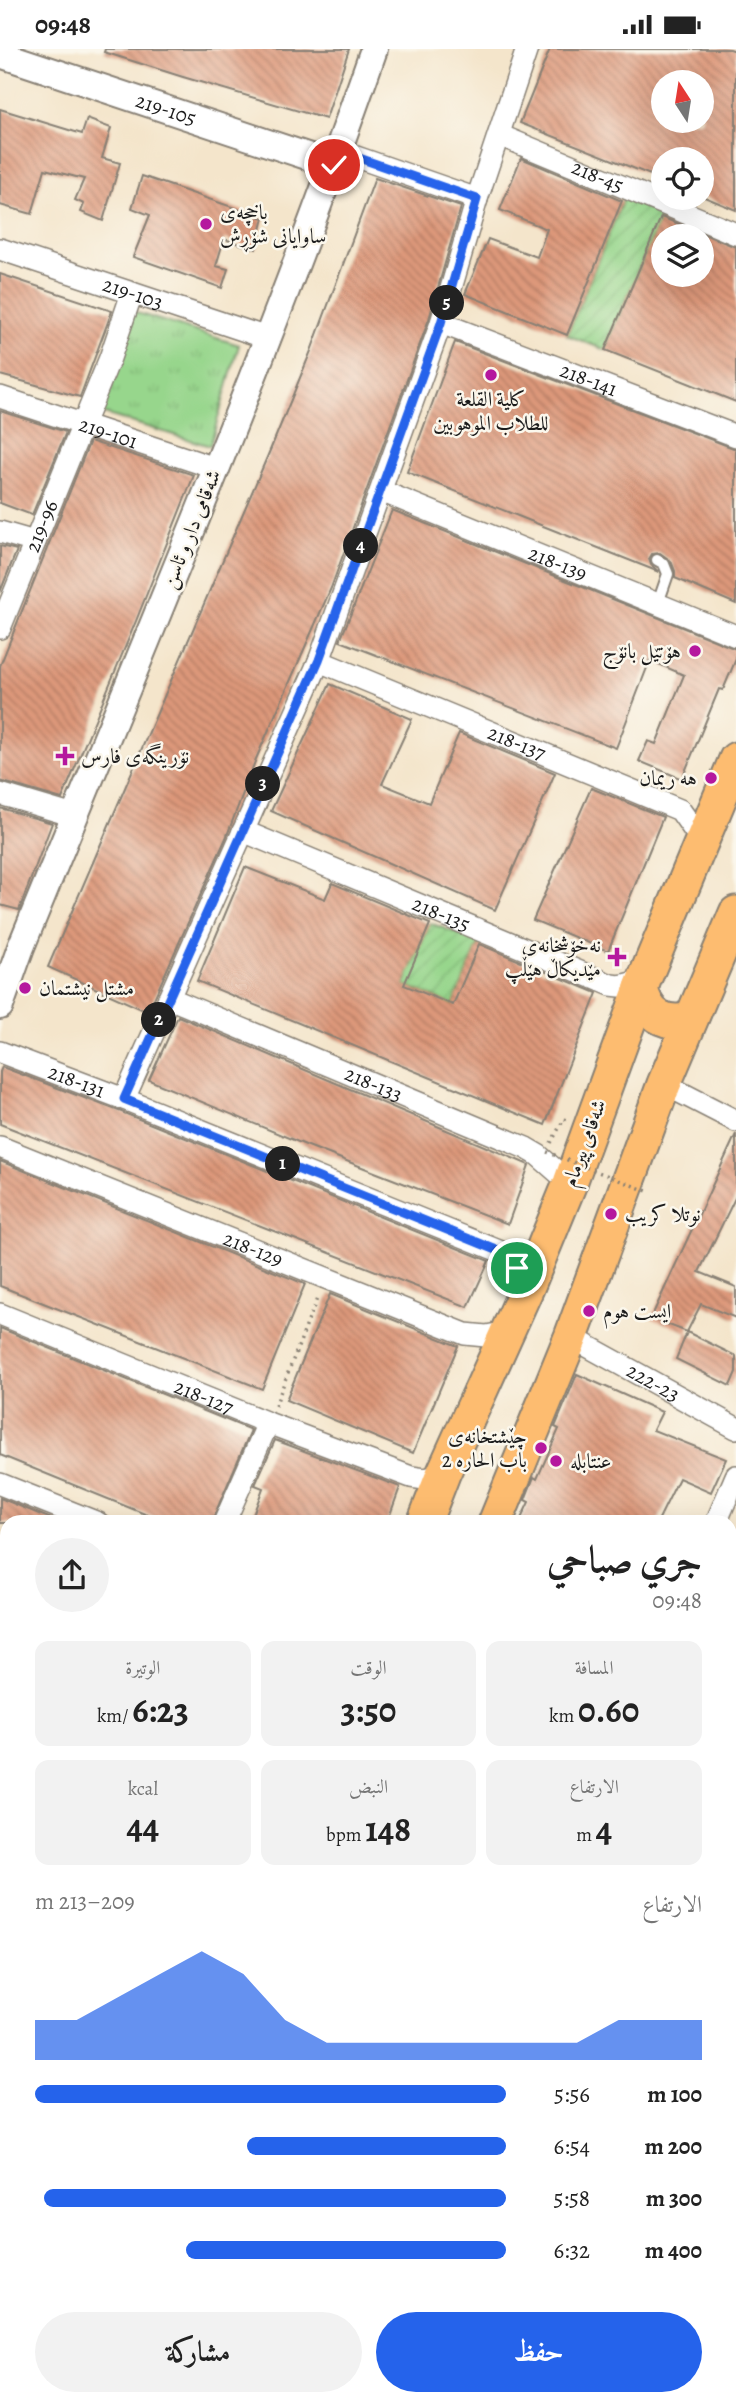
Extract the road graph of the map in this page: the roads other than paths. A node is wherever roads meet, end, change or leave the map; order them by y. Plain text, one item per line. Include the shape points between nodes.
1 (374, 49) edge
2 (527, 49) edge
3 (0, 54) edge
4 (499, 135) junction
5 (336, 158) junction
6 (477, 199) junction
7 (736, 234) edge
8 (0, 249) edge
9 (132, 293) junction
10 (441, 323) junction
11 (267, 338) junction
12 (0, 397) edge
13 (82, 424) junction
14 (736, 436) edge
15 (215, 468) junction
16 (381, 491) junction
17 (0, 531) edge
18 (34, 542) junction
19 (656, 560) dead end
20 (658, 603) junction
21 (0, 628) edge
22 (736, 636) edge
23 (319, 660) junction
24 (736, 759) edge
25 (0, 794) edge
26 (75, 816) junction
27 (243, 831) junction
28 (701, 840) junction
29 (736, 913) edge
30 (11, 944) edge
31 (727, 959) edge
32 (632, 984) junction
33 (169, 998) junction
34 (0, 1006) edge
35 (691, 1019) junction
36 (0, 1052) edge
37 (613, 1063) junction
38 (664, 1083) junction
39 (124, 1099) junction
40 (736, 1121) edge
41 (0, 1147) edge
42 (570, 1183) junction
43 (527, 1288) junction
44 (0, 1314) edge
45 (508, 1332) junction
46 (571, 1337) junction
47 (268, 1423) junction
48 (736, 1427) edge
49 (427, 1476) junction
50 (736, 1476) edge
51 (0, 1484) edge
52 (78, 1515) edge
53 (228, 1515) edge
54 (425, 1515) edge
55 (498, 1515) edge
56 (719, 1515) edge

1 - 5 street, شەقامی دار و ئاسن
2 - 4 street
3 - 5 street, 219-105
4 - 6 street
4 - 7 street, 218-45
5 - 6 street
5 - 11 street, شەقامی دار و ئاسن
6 - 10 street
8 - 9 street, 219-103
9 - 11 street, 219-103
9 - 13 street, 219-96
10 - 14 street, 218-141
10 - 16 street
11 - 15 street, شەقامی دار و ئاسن
12 - 13 street, 219-101
13 - 15 street, 219-101
13 - 18 street, 219-96
15 - 26 street, شەقامی دار و ئاسن
16 - 20 street, 218-139
16 - 23 street
17 - 18 street
18 - 21 street, 219-96
19 - 20 lane via 668,574
20 - 22 street, 218-139
23 - 27 street
23 - 28 street, 218-137 via 680,810
24 - 28 highway, شەقامی پیرمام
25 - 26 street
26 - 30 street, شەقامی دار و ئاسن
27 - 32 street, 218-135
27 - 33 street
28 - 32 highway, شەقامی پیرمام
29 - 31 highway
30 - 34 street, شەقامی دار و ئاسن
31 - 35 highway
32 - 35 highway via 652,1013 663,1020
32 - 37 highway, شەقامی پیرمام
33 - 39 street
33 - 42 street, 218-133 via 526,1148
35 - 38 highway
36 - 39 street, 218-131
37 - 38 highway via 638,1056 660,1071
37 - 42 highway, شەقامی پیرمام
38 - 40 street
38 - 46 highway
39 - 43 street, 218-131 via 499,1251 517,1268
41 - 45 street, 218-129 via 465,1334
42 - 43 highway, شەقامی پیرمام
43 - 45 highway, شەقامی پیرمام
44 - 47 street, 218-127
45 - 49 highway, شەقامی پیرمام
46 - 48 street, 222-23
46 - 55 highway
47 - 49 street, 218-127
47 - 53 street
49 - 54 highway, شەقامی پیرمام
50 - 56 street
51 - 52 street

